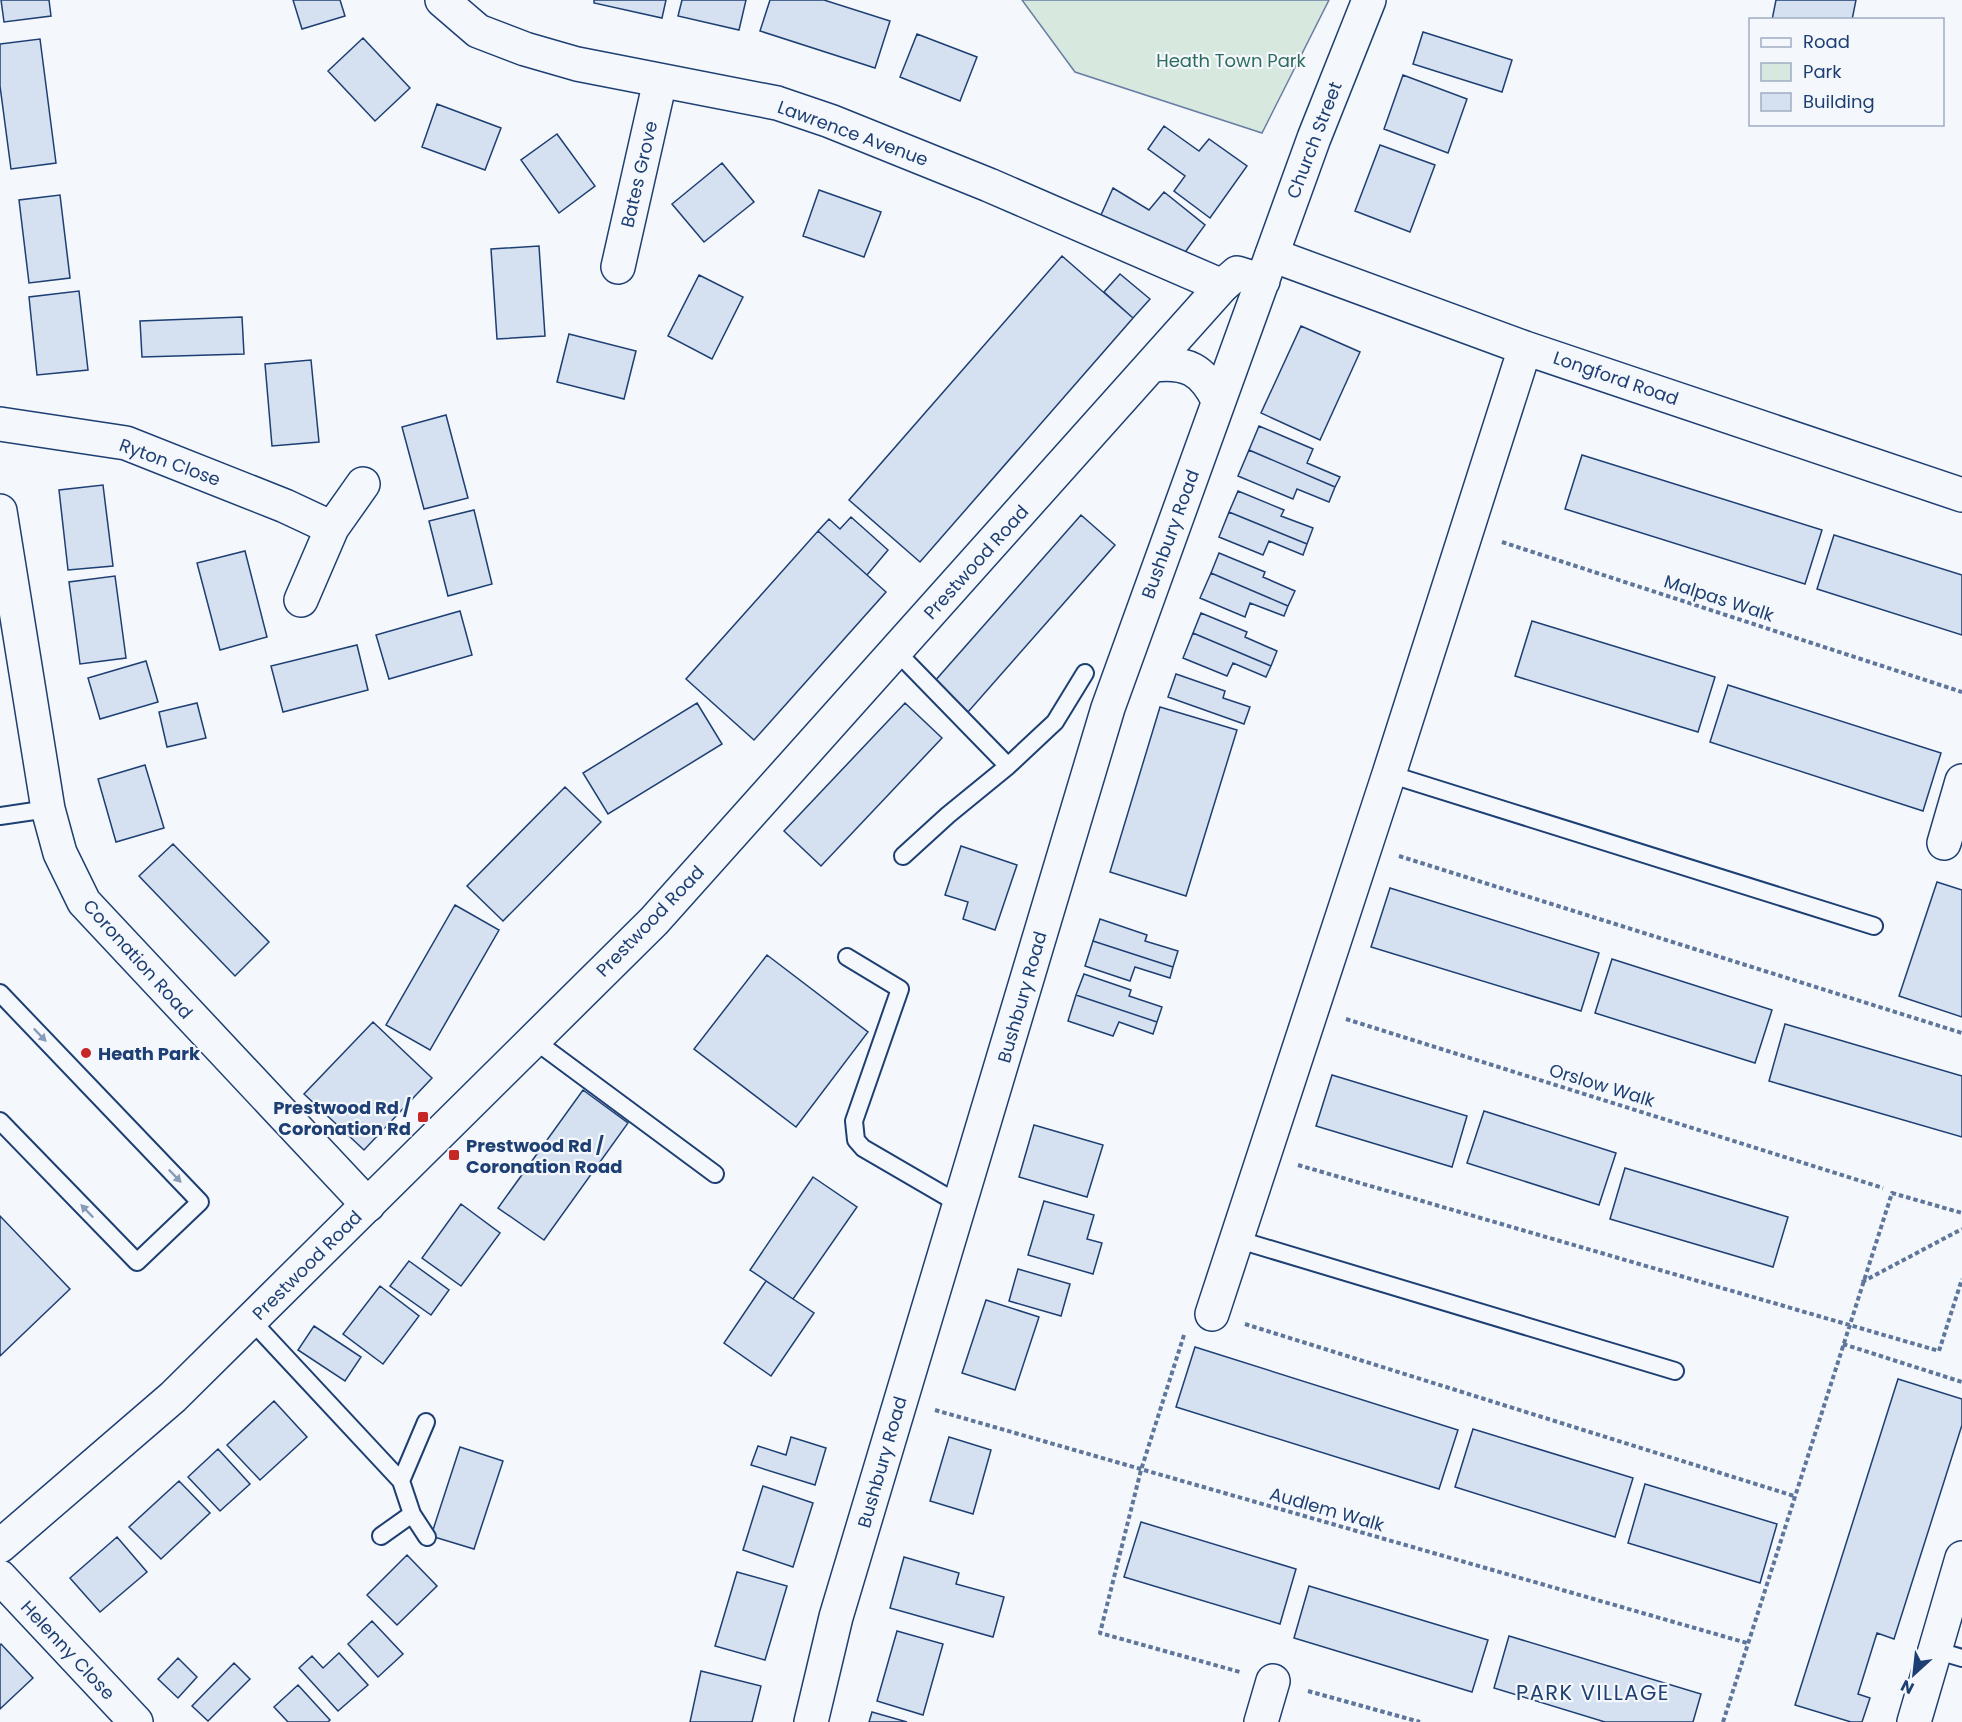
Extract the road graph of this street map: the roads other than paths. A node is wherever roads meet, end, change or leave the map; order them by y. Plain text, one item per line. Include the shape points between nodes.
1 (442, 0) edge
2 (1369, 0) edge
3 (660, 81) junction
4 (618, 267) dead end
5 (1267, 268) junction
6 (1222, 286) junction
7 (1525, 348) junction
8 (1153, 365) junction
9 (1218, 400) junction
10 (0, 424) edge
11 (363, 484) dead end
12 (1962, 495) edge
13 (0, 511) edge
14 (332, 528) junction
15 (301, 600) dead end
16 (896, 651) junction
17 (1085, 673) dead end
18 (1008, 766) junction
19 (1389, 774) junction
20 (1962, 781) edge
21 (48, 809) junction
22 (0, 816) edge
23 (1944, 843) dead end
24 (903, 856) dead end
25 (1874, 926) dead end
26 (847, 957) dead end
27 (0, 993) edge
28 (534, 1040) junction
29 (0, 1121) edge
30 (715, 1174) dead end
31 (368, 1205) junction
32 (961, 1205) junction
33 (1236, 1239) junction
34 (1212, 1314) road end
35 (251, 1320) junction
36 (1675, 1371) dead end
37 (426, 1422) dead end
38 (401, 1481) junction
39 (412, 1514) junction
40 (381, 1536) dead end
41 (427, 1537) dead end
42 (0, 1546) edge
43 (1962, 1558) edge
44 (0, 1577) edge
45 (1949, 1654) edge
46 (1273, 1682) road end
47 (136, 1722) edge
48 (811, 1722) edge
49 (1261, 1722) edge
50 (1914, 1722) edge

1 - 3 street, Lawrence Avenue via 478,31 507,42 577,64
2 - 5 street, Church Street
3 - 4 street, Bates Grove
3 - 6 street, Lawrence Avenue via 777,103 830,121
5 - 6 street, Prestwood Road via 1237,273
5 - 7 street, Longford Road
5 - 9 street, Bushbury Road
6 - 8 street, Prestwood Road
7 - 12 street, Longford Road
7 - 19 street
8 - 9 street via 1183,366 1198,372 1209,382
8 - 16 street, Prestwood Road
9 - 32 street, Bushbury Road via 1108,708
10 - 14 street, Ryton Close via 126,443
11 - 14 street
13 - 21 street, Coronation Road
14 - 15 street
16 - 18 lane
16 - 28 street, Prestwood Road via 654,921
17 - 18 lane via 1055,723
18 - 24 lane
19 - 25 lane
19 - 33 street
20 - 23 street
21 - 22 lane
21 - 31 street, Coronation Road via 60,853 84,902
26 - 32 lane via 900,989 854,1121 856,1140 863,1148
27 -> 29 lane via 200,1202 137,1262
28 - 30 lane
28 - 31 street, Prestwood Road
31 - 35 street, Prestwood Road
32 - 48 street, Bushbury Road via 836,1617
33 - 34 street
33 - 36 lane
35 - 38 lane
35 - 42 street, Prestwood Road via 172,1397
37 - 38 lane
38 - 39 lane
39 - 40 lane
39 - 41 lane
43 - 45 street
44 - 47 street, Helenny Close
45 - 50 street
46 - 49 street

